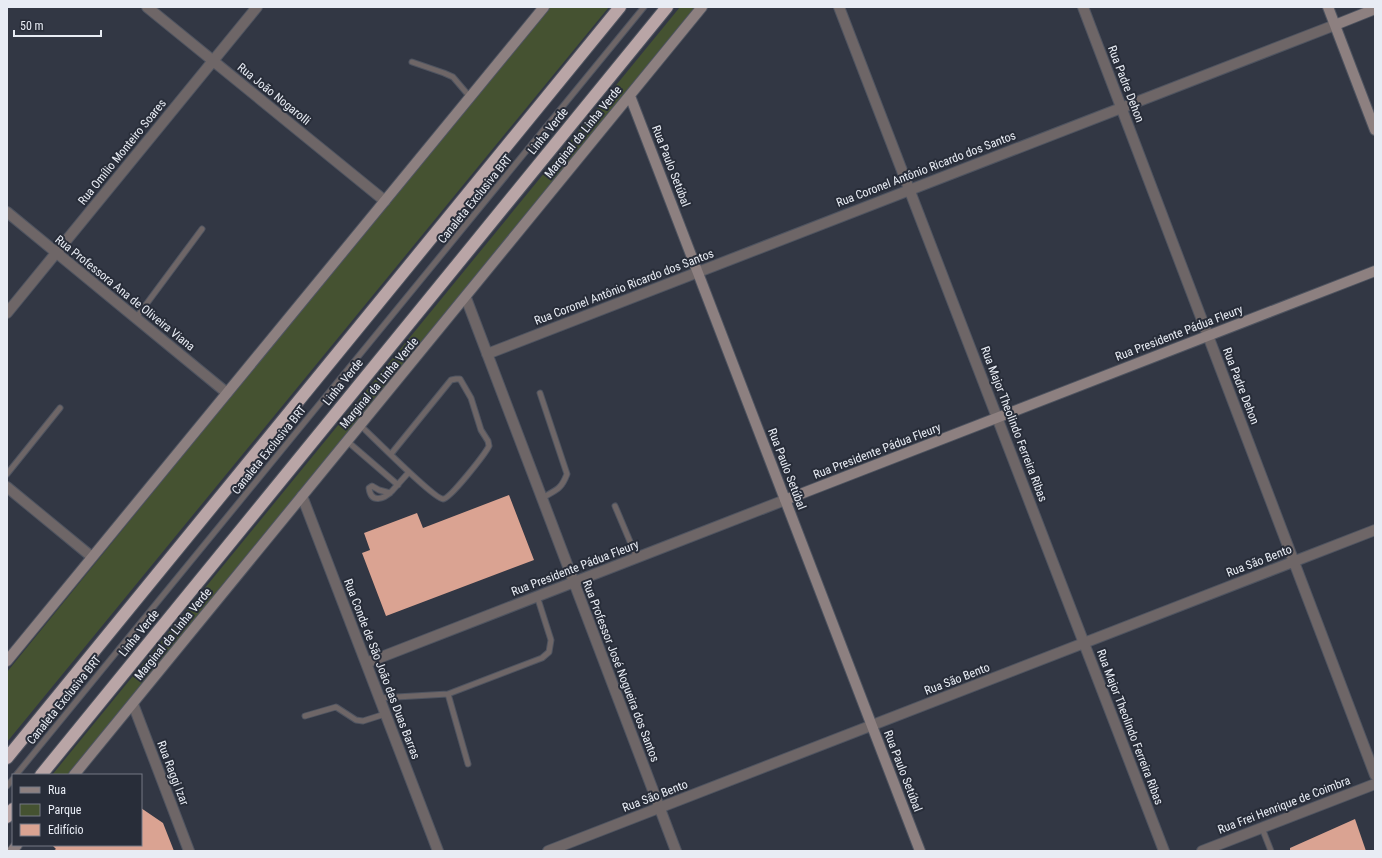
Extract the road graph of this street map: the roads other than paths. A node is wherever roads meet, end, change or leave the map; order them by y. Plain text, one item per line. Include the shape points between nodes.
1 (147, 7) edge
2 (257, 7) edge
3 (620, 7) edge
4 (644, 7) edge
5 (667, 7) edge
6 (702, 7) edge
7 (839, 7) edge
8 (1083, 7) edge
9 (1328, 7) edge
10 (539, 9) edge
11 (1375, 9) edge
12 (1335, 25) junction
13 (213, 61) junction
14 (412, 62) dead end
15 (630, 96) junction
16 (470, 97) junction
17 (1121, 108) junction
18 (1375, 130) edge
19 (910, 190) junction
20 (385, 201) junction
21 (7, 212) edge
22 (202, 229) dead end
23 (56, 253) junction
24 (1375, 271) edge
25 (698, 272) junction
26 (466, 298) junction
27 (7, 313) edge
28 (136, 318) junction
29 (1208, 336) junction
30 (487, 354) junction
31 (227, 393) junction
32 (540, 393) dead end
33 (60, 408) dead end
34 (997, 418) junction
35 (360, 425) junction
36 (347, 441) junction
37 (390, 454) junction
38 (409, 472) junction
39 (7, 474) edge
40 (398, 485) junction
41 (7, 487) edge
42 (390, 493) dead end
43 (302, 496) junction
44 (542, 498) junction
45 (785, 500) junction
46 (615, 506) dead end
47 (1375, 530) edge
48 (92, 557) junction
49 (637, 558) junction
50 (1294, 562) junction
51 (574, 582) junction
52 (538, 596) junction
53 (1084, 643) junction
54 (7, 662) edge
55 (366, 663) junction
56 (448, 694) junction
57 (380, 698) junction
58 (133, 704) junction
59 (385, 714) junction
60 (305, 716) dead end
61 (872, 726) junction
62 (7, 758) edge
63 (468, 764) dead end
64 (17, 774) edge
65 (42, 774) edge
66 (75, 774) edge
67 (1375, 775) edge
68 (1375, 784) edge
69 (660, 808) junction
70 (1262, 828) junction
71 (189, 851) edge
72 (438, 851) edge
73 (548, 851) edge
74 (676, 851) edge
75 (920, 851) edge
76 (1164, 851) edge
77 (1202, 851) edge
78 (1271, 851) edge

1 - 13 street, Rua João Nogarolli
2 - 13 street, Rua Omílio Monteiro Soares
3 - 62 highway, Linha Verde
4 - 64 lane, Canaleta Exclusiva BRT
5 - 65 highway, Linha Verde
6 - 15 main road, Marginal da Linha Verde
7 - 19 street, Rua Major Theolindo Ferreira Ribas
8 - 17 street, Rua Padre Dehon
9 - 12 main road
10 - 16 main road
11 - 12 main road, Rua Coronel Antônio Ricardo dos Santos
12 - 17 street, Rua Coronel Antônio Ricardo dos Santos
12 - 18 main road
13 - 20 street, Rua João Nogarolli
13 - 23 street, Rua Omílio Monteiro Soares
14 - 16 lane via 453,77
15 - 25 main road, Rua Paulo Setúbal
15 - 26 main road, Marginal da Linha Verde
16 - 20 main road
17 - 19 street, Rua Coronel Antônio Ricardo dos Santos
17 - 29 street, Rua Padre Dehon
19 - 25 street, Rua Coronel Antônio Ricardo dos Santos
19 - 34 street, Rua Major Theolindo Ferreira Ribas
20 - 31 main road
21 - 23 street, Rua Professora Ana de Oliveira Viana
22 - 28 lane
23 - 27 street, Rua Omílio Monteiro Soares
23 - 28 street, Rua Professora Ana de Oliveira Viana
24 - 29 main road, Rua Presidente Pádua Fleury
25 - 30 street, Rua Coronel Antônio Ricardo dos Santos
25 - 45 main road, Rua Paulo Setúbal
26 - 30 street, Rua Professor José Nogueira dos Santos
26 - 35 main road, Marginal da Linha Verde
28 - 31 street, Rua Professora Ana de Oliveira Viana
29 - 34 main road, Rua Presidente Pádua Fleury
29 - 50 street, Rua Padre Dehon
30 - 44 street, Rua Professor José Nogueira dos Santos
31 - 48 main road
32 - 44 lane via 567,474 564,484 558,490
33 - 39 lane
34 - 45 main road, Rua Presidente Pádua Fleury
34 - 53 street, Rua Major Theolindo Ferreira Ribas
35 - 36 main road, Marginal da Linha Verde
35 - 37 lane
36 - 40 lane
36 - 43 main road, Marginal da Linha Verde
37 - 38 lane
37 - 38 lane via 451,380 460,380 470,398 488,446 445,499 441,499
38 - 40 lane
40 - 42 lane
41 - 48 street
43 - 55 street, Rua Conde de São João das Duas Barras
43 - 58 main road, Marginal da Linha Verde
44 - 51 street, Rua Professor José Nogueira dos Santos
45 - 49 street, Rua Presidente Pádua Fleury
45 - 61 main road, Rua Paulo Setúbal
46 - 49 lane
47 - 50 street, Rua São Bento
48 - 54 main road
49 - 51 street, Rua Presidente Pádua Fleury
50 - 53 street, Rua São Bento
50 - 67 street, Rua Padre Dehon
51 - 52 street, Rua Presidente Pádua Fleury
51 - 69 street, Rua Professor José Nogueira dos Santos
52 - 55 street, Rua Presidente Pádua Fleury
52 - 56 lane via 551,640 549,652 542,658
53 - 61 street, Rua São Bento
53 - 76 street, Rua Major Theolindo Ferreira Ribas
55 - 57 street, Rua Conde de São João das Duas Barras
56 - 57 lane
56 - 63 lane
57 - 59 street, Rua Conde de São João das Duas Barras
58 - 66 main road, Marginal da Linha Verde
58 - 71 street, Rua Raggi Izar
59 - 60 lane via 363,721 356,720 336,707
59 - 72 street, Rua Conde de São João das Duas Barras
61 - 69 street, Rua São Bento
61 - 75 main road, Rua Paulo Setúbal
68 - 70 street, Rua Frei Henrique de Coimbra
69 - 73 street, Rua São Bento
69 - 74 street, Rua Professor José Nogueira dos Santos
70 - 77 street, Rua Frei Henrique de Coimbra
70 - 78 lane

